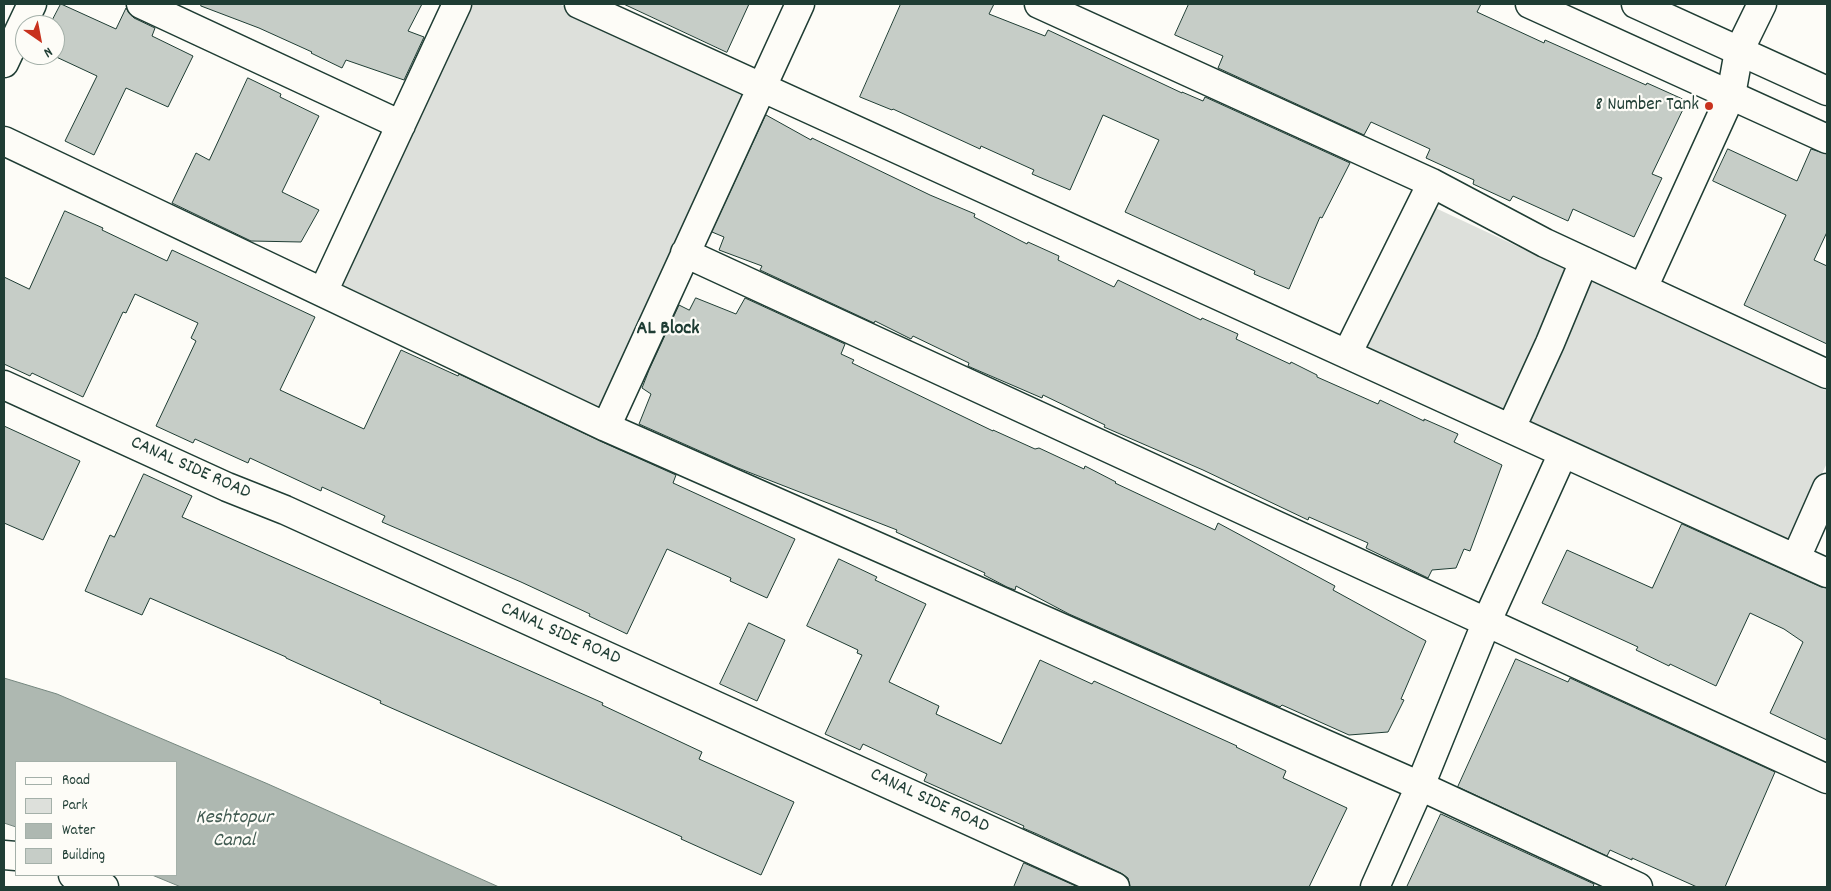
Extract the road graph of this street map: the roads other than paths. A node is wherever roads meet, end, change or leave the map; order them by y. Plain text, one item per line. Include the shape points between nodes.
1 (32, 4) edge
2 (141, 4) edge
3 (457, 4) edge
4 (579, 4) edge
5 (800, 4) edge
6 (1039, 4) edge
7 (1530, 4) edge
8 (1636, 4) edge
9 (1762, 4) edge
10 (1739, 51) junction
11 (4, 63) edge
12 (760, 87) junction
13 (1827, 91) edge
14 (1731, 95) junction
15 (401, 125) junction
16 (1827, 139) edge
17 (4, 141) edge
18 (1432, 182) junction
19 (685, 253) junction
20 (1584, 261) junction
21 (1643, 288) junction
22 (323, 292) junction
23 (1347, 354) junction
24 (1827, 374) edge
25 (4, 385) edge
26 (606, 427) junction
27 (1510, 428) junction
28 (1563, 453) junction
29 (1827, 488) edge
30 (1796, 558) junction
31 (1827, 573) edge
32 (1487, 621) junction
33 (1827, 779) edge
34 (1420, 786) junction
35 (76, 876) edge
36 (104, 887) edge
37 (1115, 887) edge
38 (1375, 887) edge
39 (1638, 887) edge

1 - 11 street
2 - 15 street
3 - 15 street
4 - 12 street
5 - 12 street
6 - 18 street
7 - 14 street
8 - 10 street
9 - 10 street
10 - 13 street
10 - 14 street
12 - 19 street
12 - 23 street
14 - 16 street
14 - 21 street
15 - 22 street
17 - 22 street
18 - 20 street
18 - 23 street
19 - 26 street
19 - 32 street
20 - 21 street
20 - 27 street
21 - 24 street
22 - 26 street
23 - 27 street
25 - 37 street, CANAL SIDE ROAD
26 - 34 street
27 - 28 street
28 - 30 street
28 - 32 street
29 - 30 street
30 - 31 street
32 - 33 street
32 - 34 street
34 - 38 street
34 - 39 street
35 - 36 street

